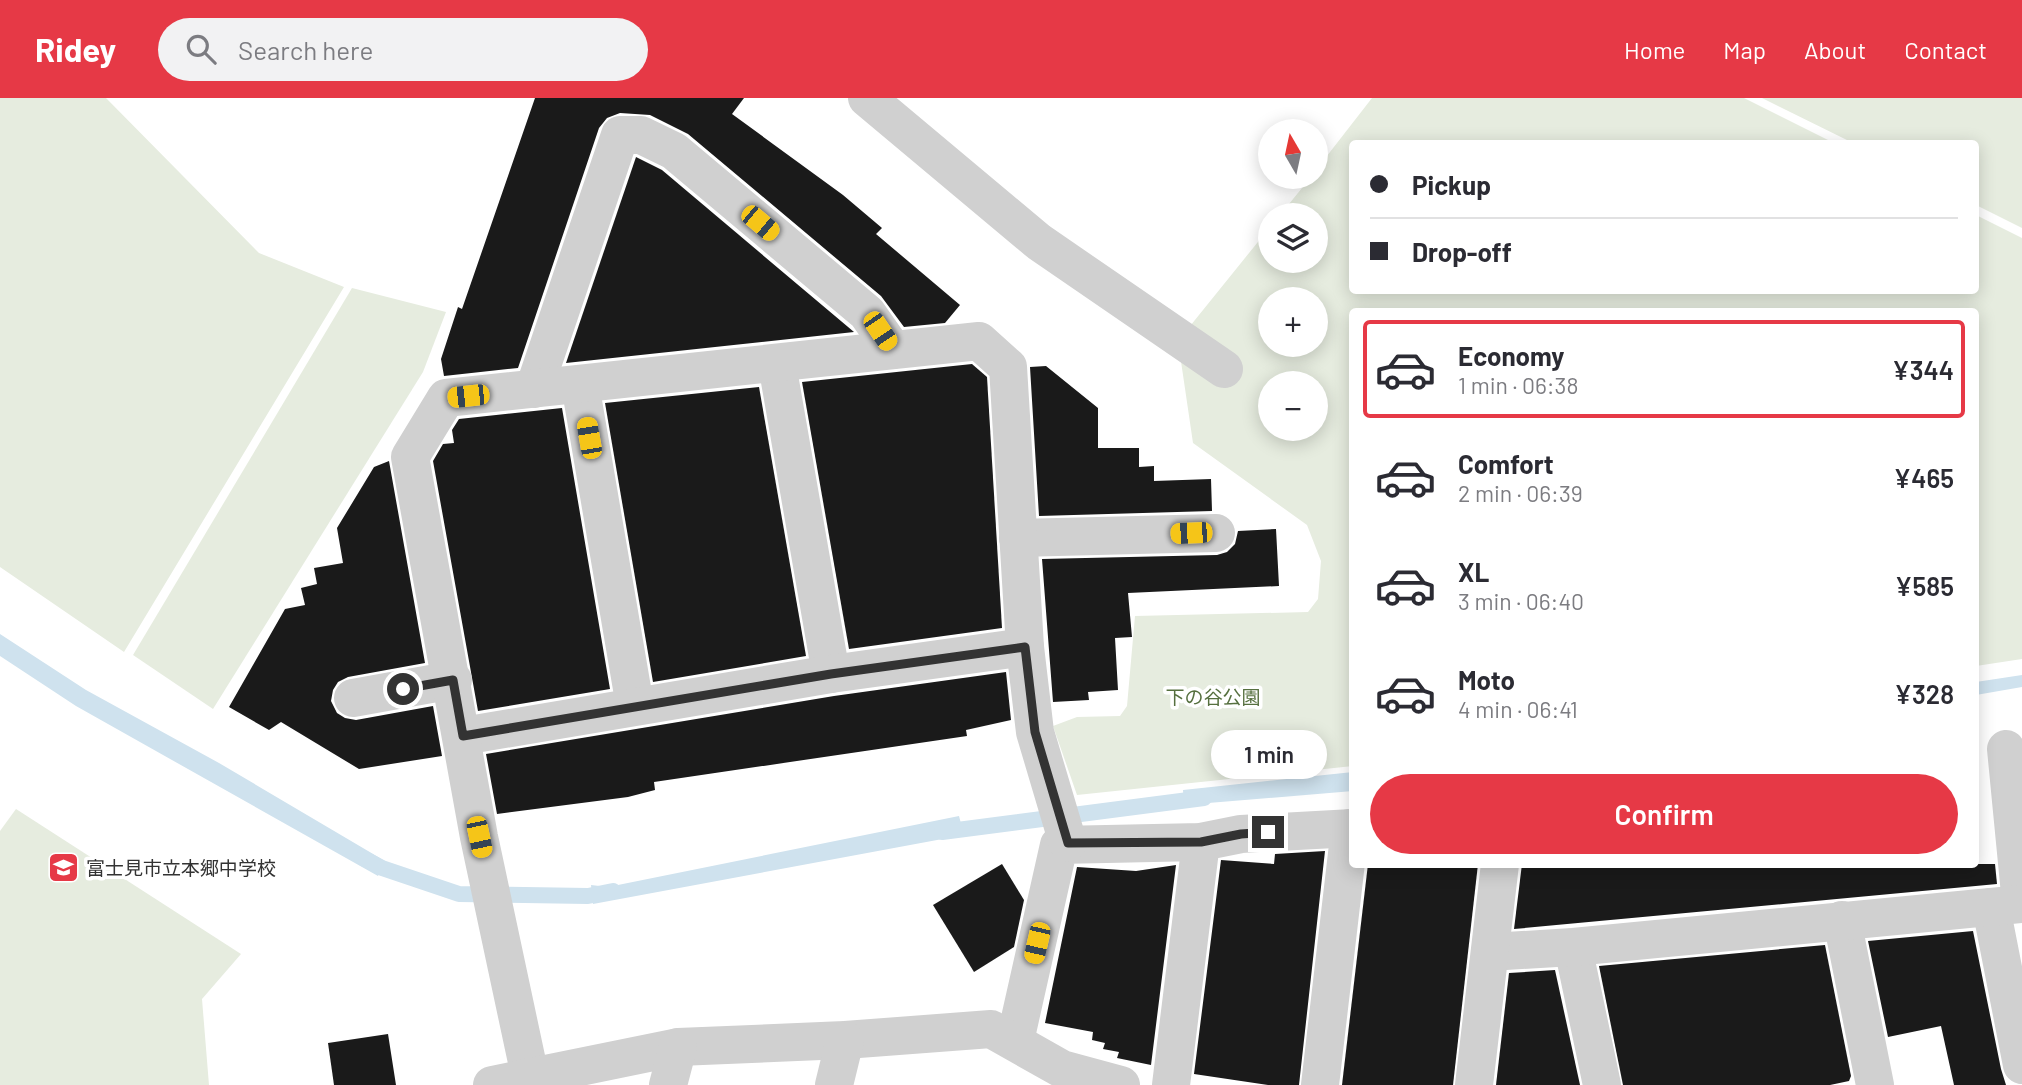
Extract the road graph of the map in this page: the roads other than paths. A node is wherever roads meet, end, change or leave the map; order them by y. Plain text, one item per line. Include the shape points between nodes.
1 (867, 98) edge
2 (893, 350) junction
3 (778, 364) junction
4 (1224, 369) dead end
5 (580, 384) junction
6 (534, 389) junction
7 (1216, 533) dead end
8 (1018, 538) junction
9 (1025, 647) junction
10 (831, 674) junction
11 (453, 680) junction
12 (353, 698) dead end
13 (635, 706) junction
14 (463, 736) junction
15 (2001, 749) edge
16 (1349, 828) edge
17 (1066, 834) junction
18 (1201, 842) junction
19 (1349, 852) edge
20 (1500, 868) edge
21 (2011, 905) edge
22 (1842, 920) junction
23 (1573, 947) junction
24 (1490, 952) junction
25 (845, 1040) junction
26 (678, 1047) junction
27 (1029, 1061) edge
28 (2022, 1065) edge
29 (530, 1076) junction
30 (492, 1085) edge
31 (668, 1085) edge
32 (834, 1085) edge
33 (1121, 1085) edge
34 (1171, 1085) edge
35 (1320, 1085) edge
36 (1474, 1085) edge
37 (1602, 1085) edge
38 (1875, 1085) edge

1 - 4 street via 1039,242
2 - 3 street
2 - 6 street via 867,313 674,151 641,135 620,135
2 - 8 street via 979,341 1008,367
3 - 5 street
3 - 10 street
5 - 6 street
5 - 13 street
6 - 11 street via 446,398 410,457
7 - 8 street
8 - 9 street
9 - 10 street
9 - 17 street via 1035,732
10 - 13 street
11 - 12 street
11 - 14 street
13 - 14 street
14 - 29 street via 479,837
15 - 21 street
16 - 18 street via 1241,834
17 - 18 street
17 - 27 street via 1059,845
18 - 34 street
19 - 35 street
20 - 24 street
21 - 22 street
21 - 28 street
22 - 23 street
22 - 38 street
23 - 24 street
23 - 37 street
24 - 36 street
25 - 26 street
25 - 27 street via 991,1029
25 - 32 street
26 - 29 street
26 - 31 street
27 - 33 street
29 - 30 street

